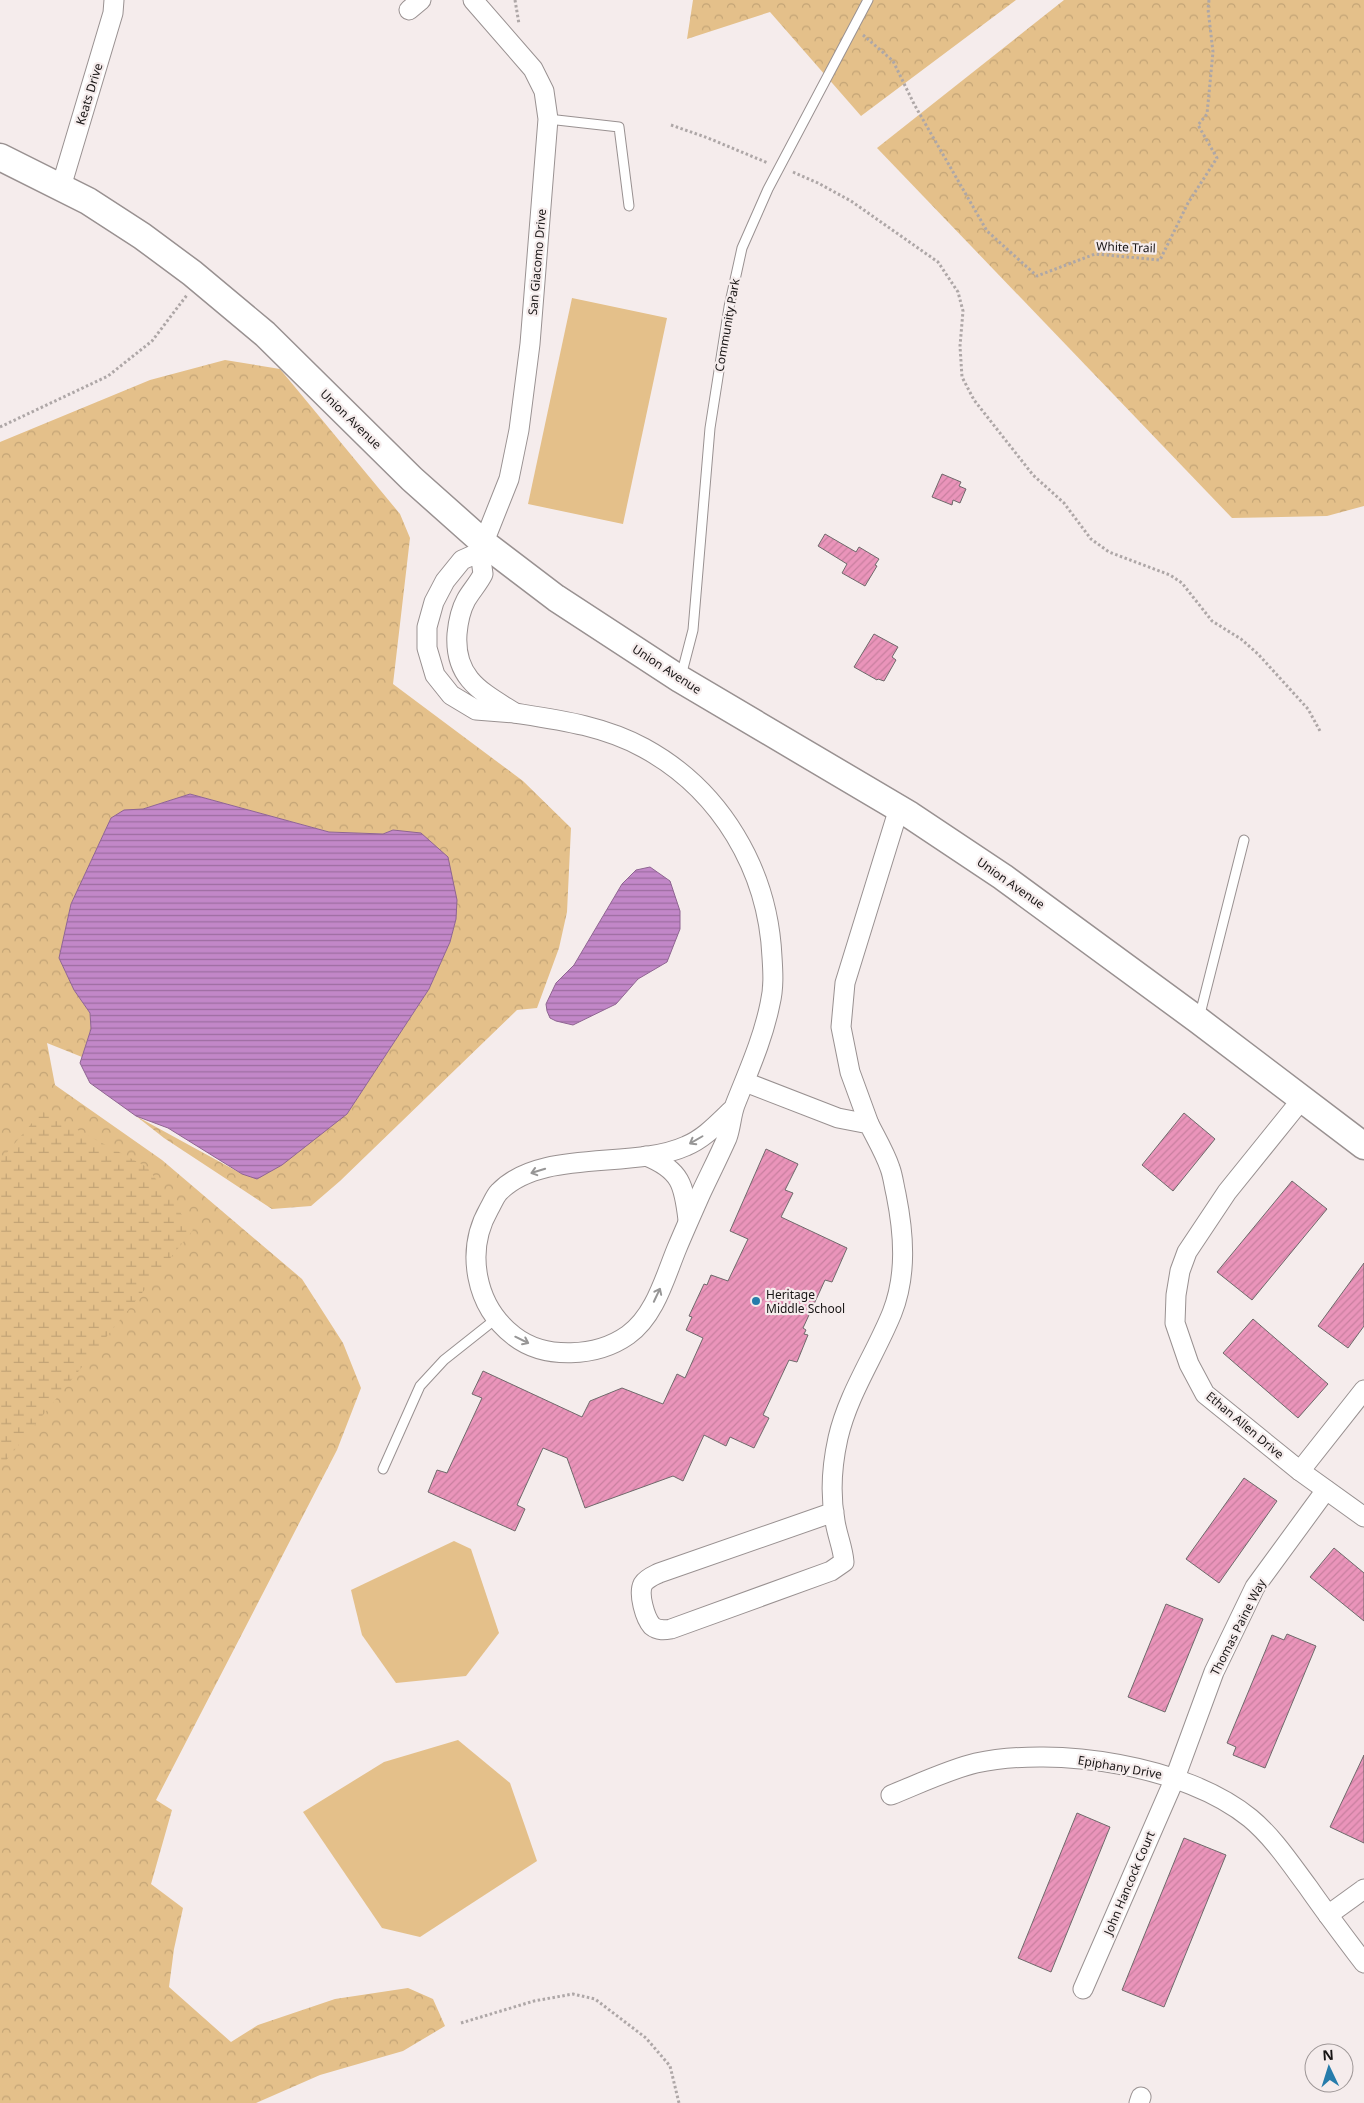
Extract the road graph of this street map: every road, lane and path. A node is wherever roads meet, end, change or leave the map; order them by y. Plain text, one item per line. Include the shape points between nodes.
1 (114, 0) edge
2 (473, 0) edge
3 (868, 0) edge
4 (1209, 0) edge
5 (854, 26) junction
6 (548, 119) junction
7 (671, 126) dead end
8 (0, 157) edge
9 (779, 167) junction
10 (61, 187) junction
11 (628, 206) dead end
12 (199, 279) junction
13 (0, 427) edge
14 (482, 548) junction
15 (680, 679) junction
16 (515, 713) junction
17 (1320, 731) dead end
18 (899, 808) junction
19 (1244, 840) dead end
20 (1198, 1020) junction
21 (745, 1082) junction
22 (1302, 1099) junction
23 (733, 1109) junction
24 (869, 1124) junction
25 (1364, 1146) edge
26 (646, 1156) junction
27 (688, 1221) junction
28 (497, 1318) junction
29 (1364, 1390) edge
30 (383, 1469) dead end
31 (1300, 1471) junction
32 (1326, 1490) junction
33 (834, 1512) junction
34 (1364, 1517) edge
35 (1174, 1778) junction
36 (891, 1795) dead end
37 (1364, 1889) edge
38 (1328, 1915) junction
39 (1364, 1963) edge
40 (1083, 1989) dead end
41 (461, 2023) dead end
42 (679, 2103) edge

1 - 10 street, Keats Drive via 113,13
2 - 6 street, San Giacomo Drive via 533,69 544,91
3 - 5 lane, Community Park
4 - 5 path, White Trail via 1213,52 1207,114 1198,125 1217,158 1188,203 1160,260 1095,254 1037,276 987,231 893,61
5 - 9 lane, Community Park
6 - 11 lane via 619,127
6 - 14 street, San Giacomo Drive via 530,344 519,430 509,479
7 - 9 path
8 - 10 street, Union Avenue
9 - 15 lane, Community Park via 742,248 729,307 710,428 692,630
9 - 17 path via 851,201 938,262 958,292 963,311 962,377 974,400 1033,475 1064,503 1091,539 1109,552 1170,575 1182,583 1212,622 1241,639 1258,654 1308,709
10 - 12 street, Union Avenue via 142,236
12 - 13 path via 152,341 108,376
12 - 14 street, Union Avenue via 265,334
14 - 15 street, Union Avenue
14 - 16 street via 483,574 465,601 458,620 457,657 461,668 481,692
14 - 16 street via 462,560 445,581 426,627 427,648 435,675 451,695 476,710
15 - 18 street, Union Avenue
16 - 21 street via 588,726 644,748 685,776 734,832 747,855 763,897 772,965 771,1001
18 - 20 street, Union Avenue via 1003,877
18 - 24 street via 845,983 841,1027 850,1072
19 - 20 lane
20 - 22 street, Union Avenue
21 - 23 street
21 - 24 street via 838,1118
22 - 25 street, Union Avenue
22 - 31 street, Ethan Allen Drive via 1227,1192 1187,1252 1180,1271 1175,1323 1189,1364 1206,1394
23 -> 26 street via 710,1132 686,1146
23 - 27 street via 728,1135
24 - 33 street via 890,1168 900,1214 903,1264 892,1312 838,1438 833,1468
26 - 27 street via 664,1163 678,1177 685,1195
26 -> 28 street via 551,1166 521,1176 498,1192 480,1224 474,1254 479,1286
28 -> 27 street via 515,1337 543,1350 570,1354 616,1342 645,1318
28 - 30 lane via 444,1360 420,1386
29 - 31 street
31 - 32 street, Ethan Allen Drive
32 - 34 street, Ethan Allen Drive
32 - 35 street, Thomas Paine Way via 1255,1587 1214,1672
33 - 33 street via 844,1562 838,1567 671,1629 661,1631 653,1627 641,1596 647,1579 659,1572
35 - 36 street, Epiphany Drive via 1078,1759 1019,1756 974,1764
35 - 38 street, Epiphany Drive via 1225,1801 1250,1818 1284,1855
35 - 40 street, John Hancock Court
37 - 38 street
38 - 39 street, Epiphany Drive
41 - 42 path via 534,2001 573,1994 595,1999 646,2038 670,2066

